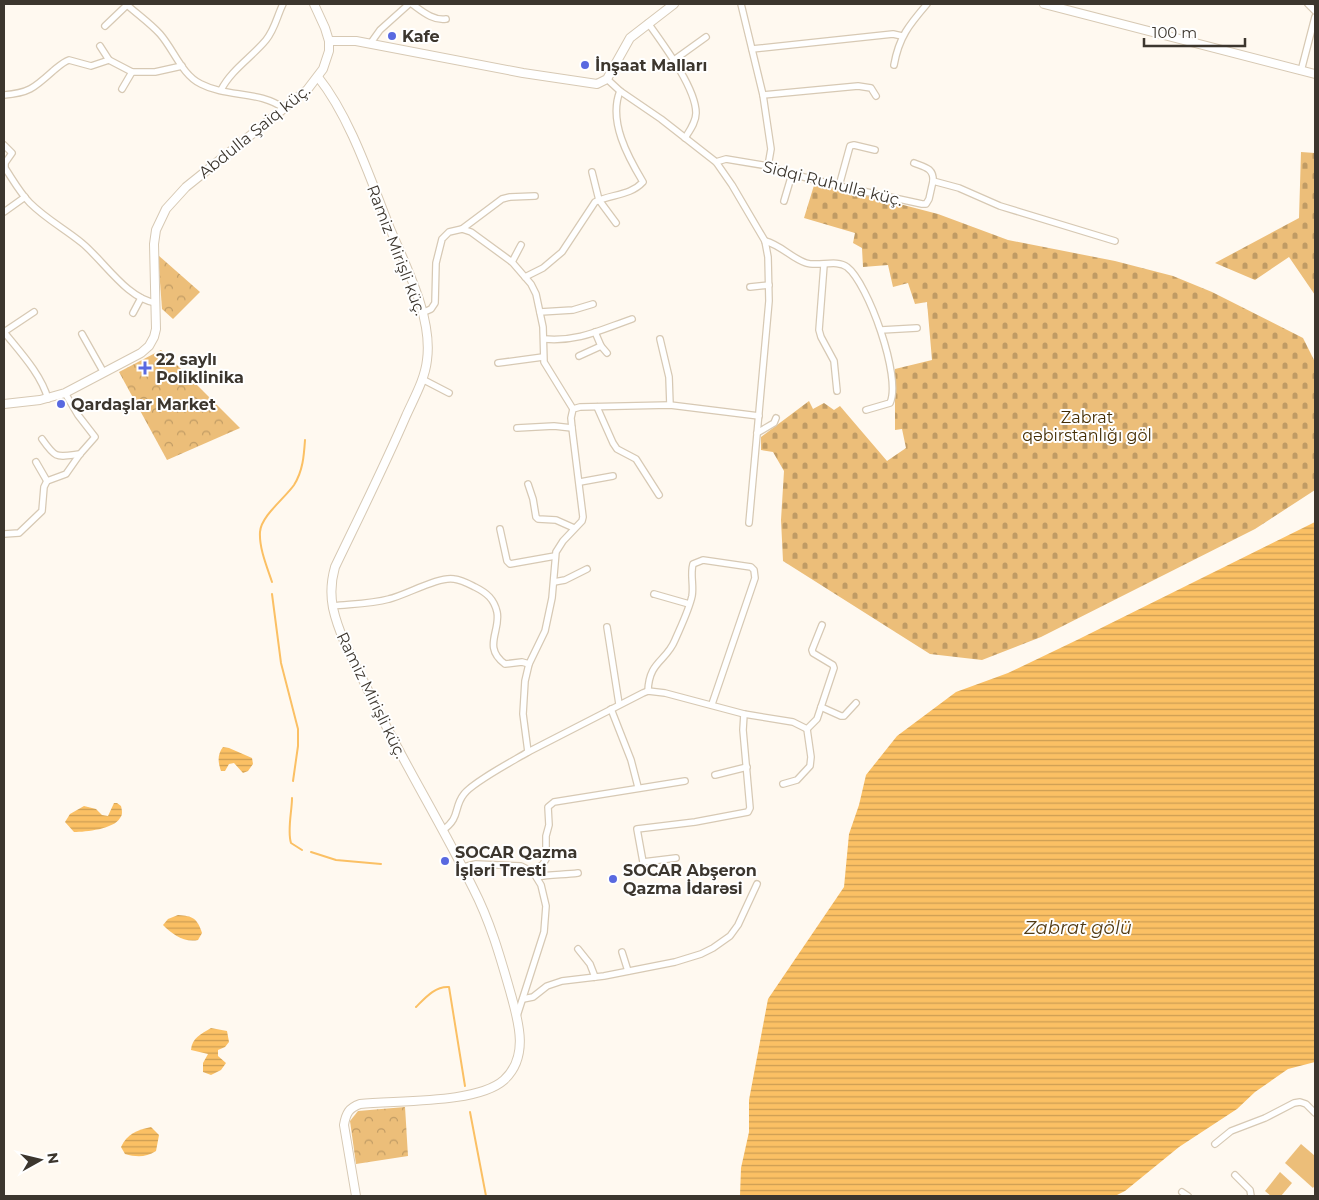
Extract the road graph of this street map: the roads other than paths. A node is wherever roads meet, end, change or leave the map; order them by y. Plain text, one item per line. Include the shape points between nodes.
1 (127, 4) edge
2 (282, 4) edge
3 (314, 4) edge
4 (411, 4) edge
5 (674, 4) edge
6 (741, 4) edge
7 (927, 4) edge
8 (1044, 4) edge
9 (1308, 4) edge
10 (1315, 10) edge
11 (1315, 17) edge
12 (446, 19) dead end
13 (648, 23) junction
14 (105, 26) dead end
15 (902, 36) junction
16 (706, 37) dead end
17 (329, 41) junction
18 (370, 44) junction
19 (100, 46) dead end
20 (752, 49) junction
21 (109, 60) junction
22 (674, 60) junction
23 (894, 64) dead end
24 (182, 66) junction
25 (1301, 71) junction
26 (132, 72) junction
27 (1315, 74) edge
28 (318, 77) junction
29 (607, 79) junction
30 (122, 89) dead end
31 (221, 90) junction
32 (620, 91) junction
33 (4, 95) edge
34 (764, 95) junction
35 (876, 96) dead end
36 (285, 109) junction
37 (685, 138) junction
38 (4, 145) edge
39 (875, 150) dead end
40 (716, 162) junction
41 (914, 163) dead end
42 (4, 165) edge
43 (768, 166) junction
44 (592, 172) dead end
45 (792, 174) junction
46 (933, 180) junction
47 (839, 186) junction
48 (535, 196) dead end
49 (25, 197) junction
50 (599, 200) junction
51 (784, 201) dead end
52 (4, 212) edge
53 (616, 222) dead end
54 (462, 228) junction
55 (1115, 240) dead end
56 (766, 241) junction
57 (520, 245) dead end
58 (512, 262) junction
59 (824, 264) junction
60 (525, 277) junction
61 (769, 285) junction
62 (750, 287) dead end
63 (141, 298) junction
64 (156, 303) junction
65 (593, 304) dead end
66 (34, 312) dead end
67 (540, 312) junction
68 (133, 313) dead end
69 (422, 313) junction
70 (632, 319) dead end
71 (917, 328) dead end
72 (881, 330) junction
73 (4, 332) edge
74 (595, 332) junction
75 (82, 334) dead end
76 (544, 339) junction
77 (660, 339) dead end
78 (601, 346) junction
79 (607, 353) dead end
80 (579, 356) dead end
81 (542, 357) junction
82 (498, 363) dead end
83 (104, 373) junction
84 (422, 379) junction
85 (837, 391) dead end
86 (65, 393) junction
87 (449, 393) dead end
88 (48, 399) junction
89 (4, 404) edge
90 (670, 405) junction
91 (597, 407) junction
92 (573, 409) junction
93 (866, 410) dead end
94 (759, 416) junction
95 (776, 418) dead end
96 (517, 428) dead end
97 (572, 428) junction
98 (758, 433) junction
99 (42, 439) dead end
100 (80, 454) junction
101 (36, 462) dead end
102 (613, 476) dead end
103 (47, 481) junction
104 (580, 482) junction
105 (528, 484) dead end
106 (658, 494) dead end
107 (749, 523) dead end
108 (574, 528) junction
109 (500, 529) dead end
110 (4, 534) edge
111 (555, 556) junction
112 (587, 569) dead end
113 (554, 582) junction
114 (654, 594) dead end
115 (689, 604) junction
116 (333, 606) junction
117 (822, 625) dead end
118 (607, 627) dead end
119 (529, 664) junction
120 (648, 691) junction
121 (856, 703) dead end
122 (619, 704) junction
123 (712, 704) junction
124 (821, 707) junction
125 (612, 709) junction
126 (744, 714) junction
127 (807, 729) junction
128 (528, 752) junction
129 (747, 767) junction
130 (715, 775) dead end
131 (685, 781) dead end
132 (783, 784) dead end
133 (638, 787) junction
134 (443, 830) junction
135 (676, 858) dead end
136 (462, 867) junction
137 (533, 872) junction
138 (578, 873) dead end
139 (537, 878) junction
140 (757, 884) dead end
141 (578, 949) dead end
142 (622, 952) dead end
143 (628, 971) junction
144 (595, 977) junction
145 (523, 1000) junction
146 (517, 1016) junction
147 (1315, 1113) edge
148 (1215, 1144) dead end
149 (1235, 1175) dead end
150 (1182, 1192) dead end
151 (356, 1196) edge
152 (1188, 1196) edge
153 (1251, 1196) edge

1 - 14 street
1 - 24 street via 158,32
2 - 31 street via 266,40 226,80
3 - 17 street
4 - 12 street via 433,18
4 - 18 street via 380,30
5 - 13 street
6 - 20 street
7 - 15 street
8 - 25 street
9 - 10 street
11 - 25 street
13 - 22 street
13 - 29 street via 626,44
15 - 20 street via 893,34
15 - 23 street
16 - 22 street
17 - 18 street
17 - 28 street, Abdulla Şaiq küç. via 327,58
18 - 29 street via 522,73 597,84
19 - 21 street
20 - 34 street
21 - 26 street
21 - 33 street via 91,66 73,59 66,60 35,87 24,93
22 - 37 street via 693,97 696,112 695,121
24 - 26 street via 155,72
24 - 31 street via 199,84
25 - 27 street
26 - 30 street
28 - 36 street, Abdulla Şaiq küç.
28 - 69 street, Ramiz Mirişli küç. via 348,126
29 - 32 street
31 - 36 street via 265,98
32 - 37 street
32 - 50 street via 616,108 621,138 643,182 638,188 621,195
34 - 35 street via 858,86 871,88
34 - 43 street via 771,149
36 - 64 street, Abdulla Şaiq küç. via 198,176 166,209 155,236
37 - 40 street
38 - 42 street via 12,153
39 - 47 street via 850,146
40 - 43 street, Sidqi Ruhulla küç. via 726,159
40 - 56 street
41 - 46 street via 932,171
42 - 49 street
43 - 45 street, Sidqi Ruhulla küç.
44 - 50 street
45 - 47 street, Sidqi Ruhulla küç.
45 - 51 street
46 - 47 street, Sidqi Ruhulla küç. via 926,204
46 - 55 street via 1000,206
48 - 54 street via 502,199
49 - 52 street
49 - 63 street via 85,245
50 - 53 street
50 - 60 street via 592,205 562,252 544,268
54 - 58 street
54 - 69 street via 449,232 442,239 436,263 435,303
56 - 59 street via 804,263
56 - 61 street
57 - 58 street
58 - 60 street
59 - 72 street via 841,264 851,271
59 - 85 street via 819,330 834,361
60 - 67 street via 536,294
61 - 62 street
61 - 94 street
63 - 64 street
63 - 68 street
64 - 83 street, Abdulla Şaiq küç. via 156,330 149,346
65 - 67 street via 572,310
66 - 73 street
67 - 76 street
69 - 84 street, Ramiz Mirişli küç. via 428,348
70 - 74 street
71 - 72 street
72 - 93 street via 891,367 892,397 890,403
73 - 88 street via 28,362
74 - 76 street via 570,340
74 - 78 street
75 - 83 street
76 - 81 street
77 - 90 street via 669,377
78 - 79 street
78 - 80 street
81 - 82 street
81 - 92 street
83 - 86 street, Abdulla Şaiq küç.
84 - 87 street
84 - 116 street, Ramiz Mirişli küç. via 335,567 331,585
86 - 88 street, Abdulla Şaiq küç.
86 - 100 street via 95,437
88 - 89 street, Abdulla Şaiq küç.
90 - 91 street
90 - 94 street
91 - 92 street
91 - 106 street via 617,449 636,459
92 - 97 street
94 - 98 street
95 - 98 street via 774,423
96 - 97 street
97 - 104 street
98 - 107 street
99 - 100 street via 56,456
100 - 103 street via 66,474
101 - 103 street
102 - 104 street
103 - 110 street via 42,512 19,533
104 - 108 street via 583,517
105 - 108 street via 538,519 556,520
108 - 111 street via 558,546
109 - 111 street via 510,564
111 - 113 street
112 - 113 street
113 - 119 street via 546,631
114 - 115 street
115 - 120 street via 674,643 650,674
115 - 123 street via 693,564 703,560 754,570 755,578
116 - 119 street via 388,600 448,579 459,580 490,597 498,625 493,644 500,660 505,664
116 - 134 street, Ramiz Mirişli küç. via 346,646 374,704
117 - 124 street via 812,650 834,668
118 - 122 street
119 - 128 street via 523,714
120 - 122 street
120 - 123 street
121 - 124 street via 844,716
122 - 125 street
123 - 126 street
124 - 127 street via 817,718
125 - 128 street
125 - 133 street
126 - 127 street via 793,722
126 - 129 street
127 - 132 street via 810,766 797,780
128 - 134 street via 466,791 453,822
129 - 130 street
129 - 135 street via 748,812 637,829 643,862
131 - 133 street
133 - 137 street via 550,804 546,859
134 - 136 street, Ramiz Mirişli küç.
136 - 137 street via 476,864 521,866
136 - 146 street, Ramiz Mirişli küç. via 491,929
137 - 139 street
138 - 139 street
139 - 145 street via 544,896 545,923
140 - 143 street via 738,925 723,942 691,957
141 - 144 street
142 - 143 street
143 - 144 street
144 - 145 street via 553,983
145 - 146 street
146 - 151 street, Ramiz Mirişli küç. via 518,1054 509,1074 492,1087 464,1096 360,1104 349,1110 344,1125
147 - 148 street via 1306,1104 1294,1103 1238,1128
149 - 153 street via 1250,1190
150 - 152 street

